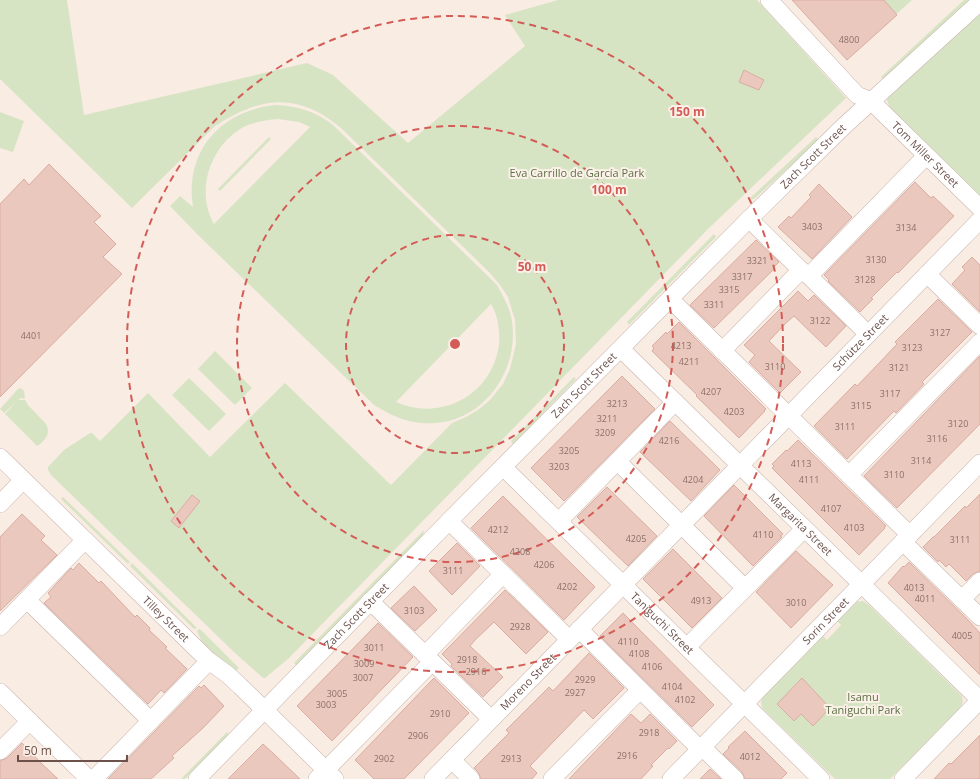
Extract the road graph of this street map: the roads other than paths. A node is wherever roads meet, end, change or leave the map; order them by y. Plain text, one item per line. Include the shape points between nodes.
1 (769, 0) edge
2 (980, 2) edge
3 (871, 101) junction
4 (926, 156) junction
5 (980, 208) edge
6 (749, 219) junction
7 (980, 220) edge
8 (805, 273) junction
9 (927, 274) junction
10 (670, 299) junction
11 (980, 326) edge
12 (868, 334) junction
13 (980, 342) edge
14 (621, 350) junction
15 (722, 351) junction
16 (675, 402) junction
17 (789, 415) junction
18 (0, 456) edge
19 (618, 462) junction
20 (980, 463) edge
21 (740, 465) junction
22 (503, 467) junction
23 (849, 475) junction
24 (24, 480) junction
25 (0, 504) edge
26 (449, 521) junction
27 (559, 521) junction
28 (682, 526) junction
29 (804, 529) junction
30 (906, 539) junction
31 (85, 540) junction
32 (503, 574) junction
33 (980, 581) edge
34 (624, 584) junction
35 (862, 584) junction
36 (745, 588) junction
37 (962, 599) junction
38 (27, 600) junction
39 (370, 601) junction
40 (980, 617) edge
41 (0, 627) edge
42 (574, 634) junction
43 (687, 647) junction
44 (428, 658) junction
45 (209, 661) junction
46 (640, 690) junction
47 (0, 692) edge
48 (980, 700) edge
49 (744, 703) junction
50 (264, 710) junction
51 (491, 719) junction
52 (30, 721) junction
53 (151, 721) junction
54 (701, 748) junction
55 (0, 752) edge
56 (452, 760) junction
57 (326, 776) edge
58 (89, 779) edge
59 (94, 779) edge
60 (197, 779) edge
61 (433, 779) edge
62 (471, 779) edge
63 (552, 779) edge
64 (671, 779) edge
65 (735, 779) edge
66 (821, 779) edge
67 (903, 779) edge

1 - 3 street, Tom Miller Street via 856,95
2 - 3 street, Zach Scott Street
3 - 4 street, Tom Miller Street
3 - 6 street, Zach Scott Street
4 - 5 street, Tom Miller Street
4 - 8 street
6 - 8 street
6 - 10 street, Zach Scott Street
7 - 9 street, Schütze Street
8 - 12 street
8 - 15 street
9 - 11 street
9 - 12 street, Schütze Street
10 - 14 street, Zach Scott Street
10 - 15 street
12 - 17 street, Schütze Street
13 - 23 street
14 - 16 street, Margarita Street
14 - 22 street, Zach Scott Street
15 - 17 street
16 - 19 street
16 - 21 street, Margarita Street
17 - 21 street, Schütze Street
17 - 23 street
18 - 24 street, Tilley Street
19 - 27 street
19 - 28 street
20 - 30 street, Sorin Street
21 - 28 street, Schütze Street
21 - 29 street, Margarita Street
22 - 26 street, Zach Scott Street
22 - 27 street, Taniguchi Street
23 - 30 street
24 - 25 street
24 - 31 street, Tilley Street
26 - 32 street
26 - 39 street, Zach Scott Street
27 - 34 street, Taniguchi Street
28 - 34 street, Moreno Street
28 - 36 street
29 - 35 street, Margarita Street
29 - 36 street
30 - 35 street, Sorin Street
30 - 37 street
31 - 38 street
31 - 45 street, Tilley Street
32 - 42 street
32 - 44 street
33 - 37 street
34 - 42 street, Moreno Street
34 - 43 street, Taniguchi Street
35 - 48 street, Margarita Street
35 - 49 street, Sorin Street
36 - 43 street
37 - 40 street
38 - 41 street
38 - 53 street
39 - 44 street
39 - 50 street, Zach Scott Street
42 - 46 street
42 - 51 street, Moreno Street
43 - 49 street, Taniguchi Street
44 - 51 street
44 - 57 street
45 - 50 street, Tilley Street via 227,674
45 - 53 street
46 - 54 street
46 - 63 street
47 - 52 street
48 - 67 street
49 - 54 street, Sorin Street
49 - 66 street, Taniguchi Street
50 - 57 street, Tilley Street
50 - 60 street, Zach Scott Street
51 - 56 street, Moreno Street
52 - 55 street
52 - 58 street
53 - 59 street
54 - 64 street, Sorin Street
54 - 65 street
56 - 61 street, Moreno Street
56 - 62 street

